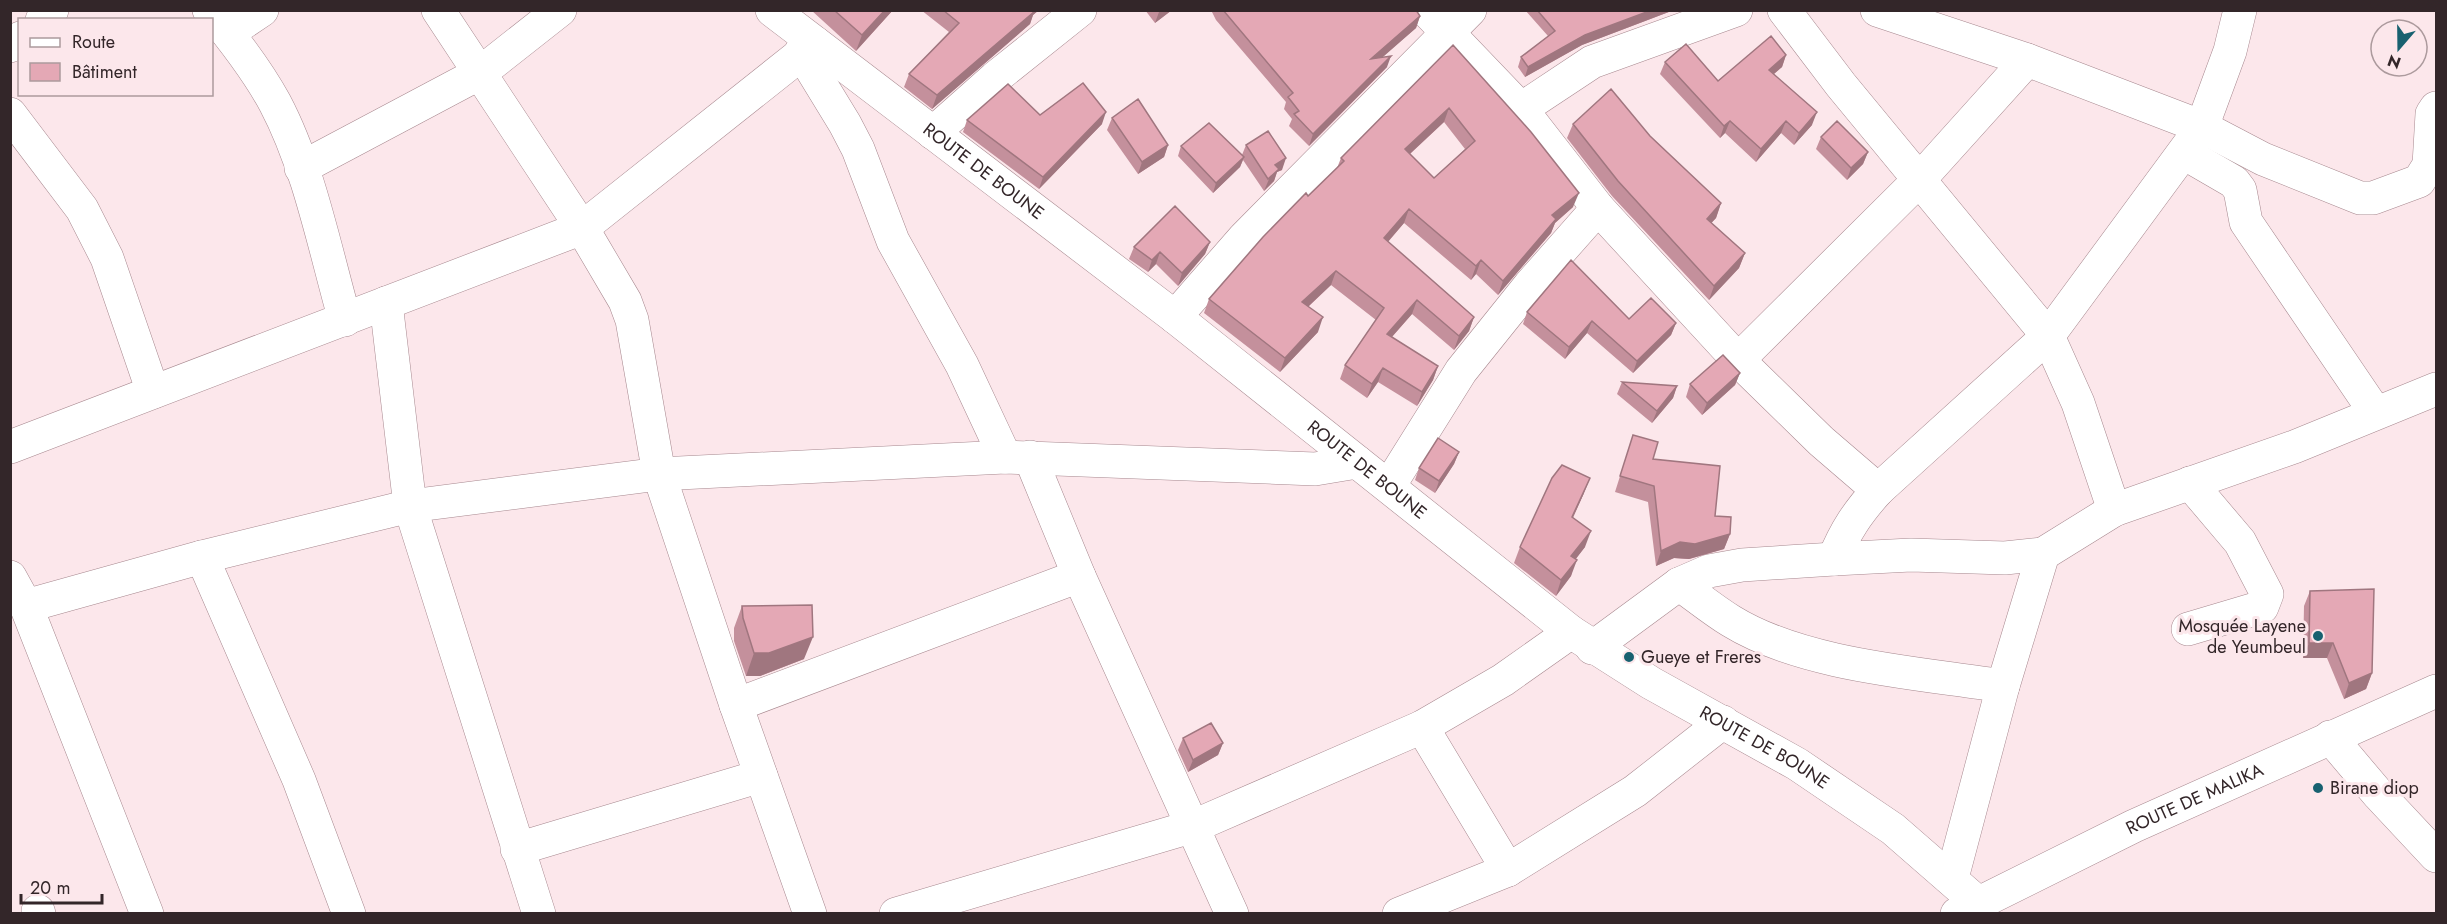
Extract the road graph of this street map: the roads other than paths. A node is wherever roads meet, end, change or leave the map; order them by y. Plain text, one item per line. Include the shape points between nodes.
1 (262, 10) edge
2 (438, 10) edge
3 (560, 10) edge
4 (1470, 10) edge
5 (1736, 10) edge
6 (1784, 10) edge
7 (1877, 10) edge
8 (2240, 10) edge
9 (775, 11) edge
10 (1061, 16) edge
11 (219, 22) edge
12 (1437, 22) edge
13 (808, 47) junction
14 (2027, 60) junction
15 (480, 74) junction
16 (2436, 108) edge
17 (1521, 110) junction
18 (10, 114) edge
19 (933, 133) junction
20 (2193, 140) junction
21 (302, 168) junction
22 (1919, 180) junction
23 (1598, 208) junction
24 (582, 228) junction
25 (386, 303) junction
26 (1175, 317) junction
27 (345, 320) junction
28 (2048, 336) junction
29 (1738, 360) junction
30 (2436, 389) edge
31 (153, 392) junction
32 (2375, 412) junction
33 (10, 447) edge
34 (1018, 457) junction
35 (1357, 462) junction
36 (659, 474) junction
37 (2190, 483) junction
38 (1389, 486) junction
39 (1878, 490) junction
40 (410, 506) junction
41 (2114, 510) junction
42 (2043, 554) junction
43 (202, 557) junction
44 (1834, 559) junction
45 (1079, 576) junction
46 (1679, 584) junction
47 (17, 593) edge
48 (2188, 629) dead end
49 (1581, 640) junction
50 (2003, 686) junction
51 (2436, 691) edge
52 (736, 705) junction
53 (1723, 722) junction
54 (1422, 727) junction
55 (2330, 737) junction
56 (761, 776) junction
57 (1194, 826) junction
58 (517, 849) junction
59 (2436, 856) edge
60 (1508, 870) junction
61 (1952, 878) junction
62 (1968, 908) edge
63 (147, 914) edge
64 (349, 914) edge
65 (539, 914) edge
66 (810, 914) edge
67 (896, 914) edge
68 (1232, 914) edge
69 (1399, 914) edge

1 - 11 street
2 - 15 street
3 - 15 street
4 - 12 street
5 - 17 street via 1592,62
6 - 22 street
7 - 14 street
8 - 20 street via 2230,51
9 - 13 street, ROUTE DE BOUNE
10 - 19 street
11 - 21 street via 276,105
12 - 17 street
12 - 26 street
13 - 19 street, ROUTE DE BOUNE
13 - 24 street
13 - 34 street via 854,141 893,241
14 - 20 street
14 - 22 street
15 - 21 street
15 - 24 street
16 - 20 street via 2425,173 2419,181 2373,198 2348,195 2263,159
17 - 23 street
18 - 31 street via 82,209 107,258
19 - 26 street, ROUTE DE BOUNE
20 - 28 street
20 - 32 street via 2240,190 2246,222
21 - 27 street
22 - 28 street
22 - 29 street
23 - 29 street
23 - 38 street via 1461,371
24 - 25 street
24 - 36 street via 632,320
25 - 27 street
25 - 40 street
26 - 35 street, ROUTE DE BOUNE
27 - 31 street
28 - 39 street
28 - 41 street via 2078,404
29 - 39 street
30 - 32 street
31 - 33 street
32 - 37 street via 2294,447
34 - 35 street via 1315,469
34 - 36 street
34 - 45 street
35 - 38 street, ROUTE DE BOUNE
36 - 40 street
36 - 52 street
37 - 41 street
37 - 48 street via 2240,542 2268,594 2262,607
38 - 49 street, ROUTE DE BOUNE
39 - 44 street via 1843,535
40 - 43 street
40 - 58 street
41 - 42 street
42 - 44 street via 2005,558 1911,555
42 - 50 street
43 - 47 street
43 - 64 street via 299,780
44 - 46 street via 1709,571
45 - 52 street
45 - 57 street
46 - 49 street
46 - 50 street via 1731,622 1809,652
47 - 63 street
49 - 53 street, ROUTE DE BOUNE
49 - 54 street
50 - 61 street
51 - 55 street, ROUTE DE MALIKA
52 - 56 street
53 - 60 street via 1626,797
53 - 61 street, ROUTE DE BOUNE via 1849,799
54 - 57 street
54 - 60 street
55 - 59 street
55 - 62 street, ROUTE DE MALIKA via 2134,826
56 - 58 street
56 - 66 street
57 - 67 street
57 - 68 street
58 - 65 street
60 - 69 street
61 - 62 street, ROUTE DE BOUNE

